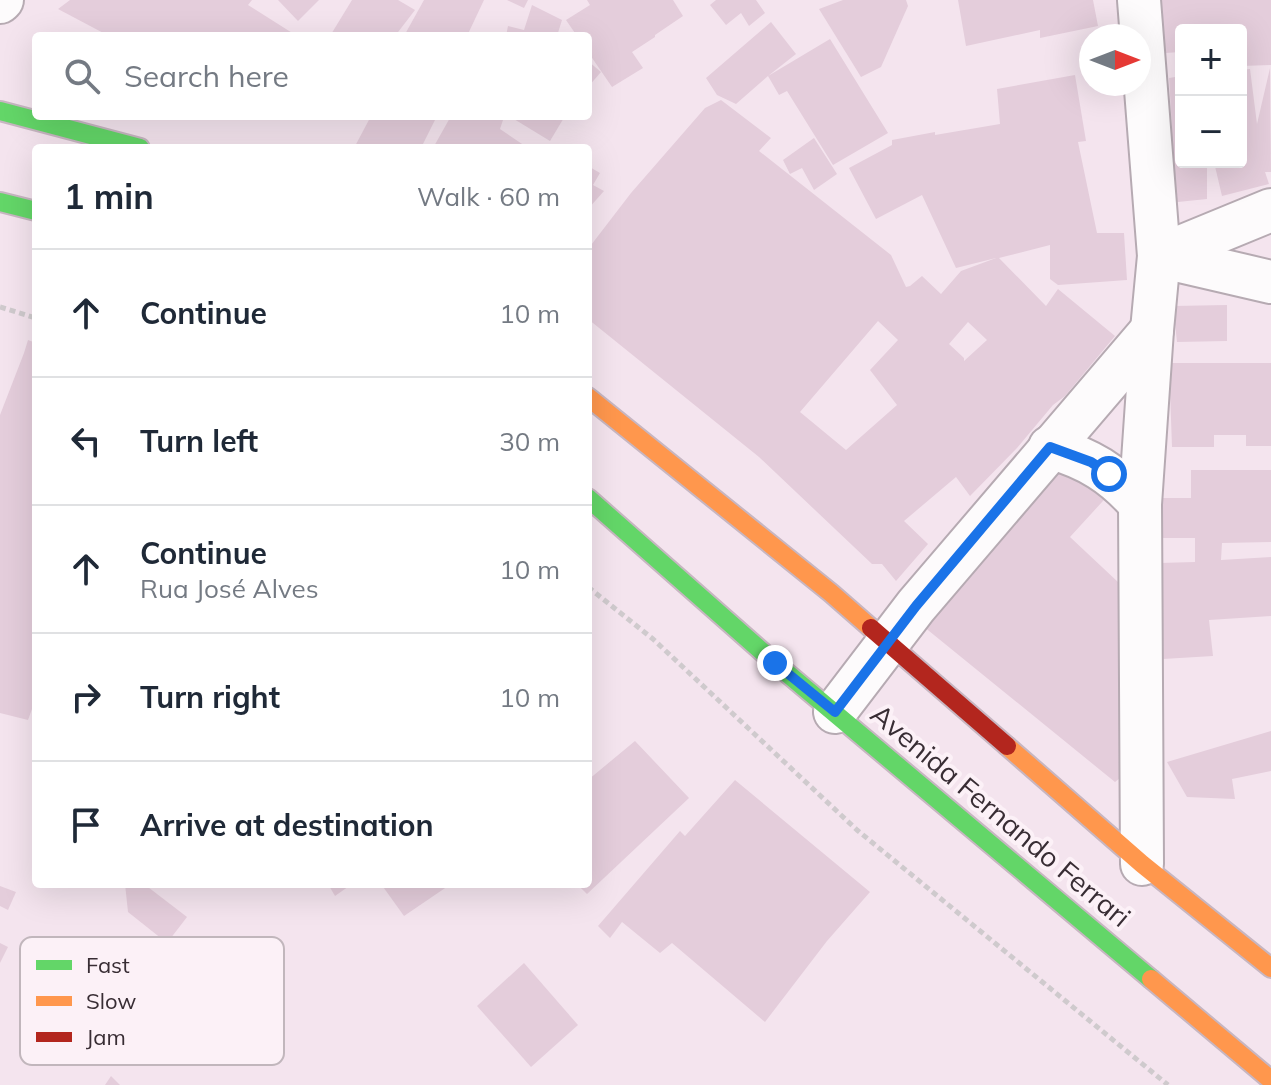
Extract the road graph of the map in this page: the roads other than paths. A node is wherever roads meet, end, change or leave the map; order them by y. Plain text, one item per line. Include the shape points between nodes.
1 (1139, 0) edge
2 (0, 111) edge
3 (32, 119) edge
4 (34, 120) edge
5 (125, 144) edge
6 (0, 202) edge
7 (32, 210) edge
8 (1271, 210) edge
9 (1159, 256) junction
10 (1271, 282) edge
11 (1152, 330) junction
12 (592, 400) edge
13 (1050, 447) junction
14 (592, 502) edge
15 (1140, 504) junction
16 (889, 643) junction
17 (835, 712) junction
18 (1142, 864) junction
19 (1271, 968) edge
20 (1271, 1080) edge

1 - 9 street
2 - 3 main road
4 - 5 main road
6 - 7 main road
8 - 9 street
9 - 10 street
9 - 11 street
11 - 13 street
11 - 15 street
12 - 16 main road, Avenida Fernando Ferrari
13 - 15 street via 1100,468
13 - 16 street
14 - 17 main road, Avenida Fernando Ferrari
15 - 18 street
16 - 17 street
16 - 18 main road, Avenida Fernando Ferrari
17 - 20 main road, Avenida Fernando Ferrari
18 - 19 main road, Avenida Fernando Ferrari

